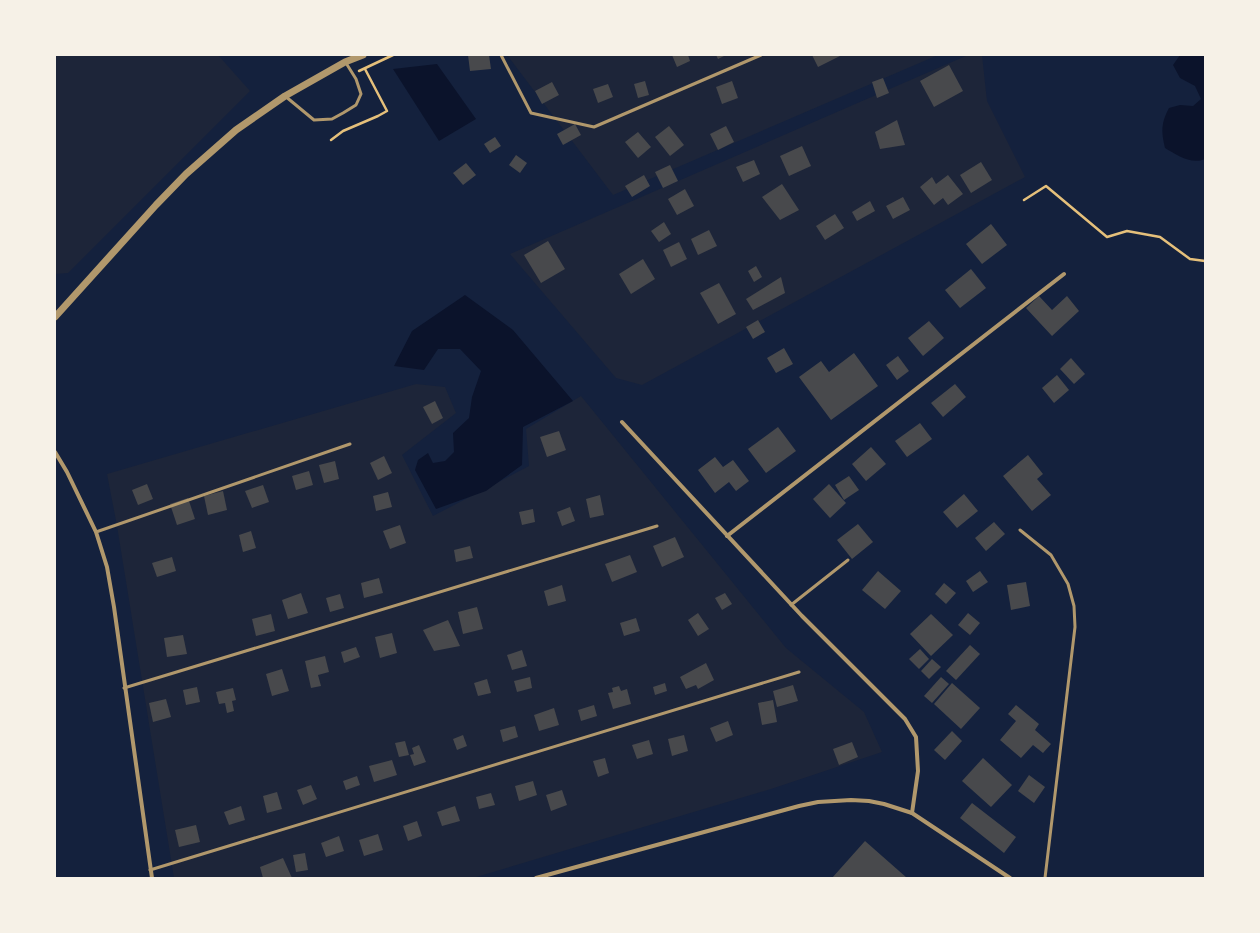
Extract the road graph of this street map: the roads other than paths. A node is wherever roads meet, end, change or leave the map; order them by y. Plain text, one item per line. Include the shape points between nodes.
1 (363, 55) edge
2 (501, 55) edge
3 (761, 55) edge
4 (345, 62) junction
5 (285, 96) junction
6 (1064, 274) dead end
7 (55, 317) edge
8 (622, 422) dead end
9 (350, 444) dead end
10 (55, 452) edge
11 (657, 526) dead end
12 (1020, 530) dead end
13 (96, 532) junction
14 (727, 536) junction
15 (848, 560) dead end
16 (791, 605) junction
17 (799, 672) dead end
18 (124, 688) junction
19 (912, 813) junction
20 (150, 870) junction
21 (152, 878) edge
22 (536, 878) edge
23 (1010, 878) edge
24 (1045, 878) edge

1 - 4 street
2 - 3 lane via 531,113 594,127
4 - 5 street
4 - 5 lane via 356,79 361,94 356,105 332,119 314,120
5 - 7 street via 236,130 186,174
6 - 14 street
8 - 14 street
9 - 13 lane
10 - 13 street
11 - 18 lane
12 - 24 lane via 1051,555 1068,584 1074,606 1075,627
13 - 18 street via 107,568
14 - 16 street
15 - 16 lane
16 - 19 street via 905,719 916,737 918,771
17 - 20 lane
18 - 20 street
19 - 22 street via 884,804 851,800 818,802
19 - 23 street
20 - 21 street

